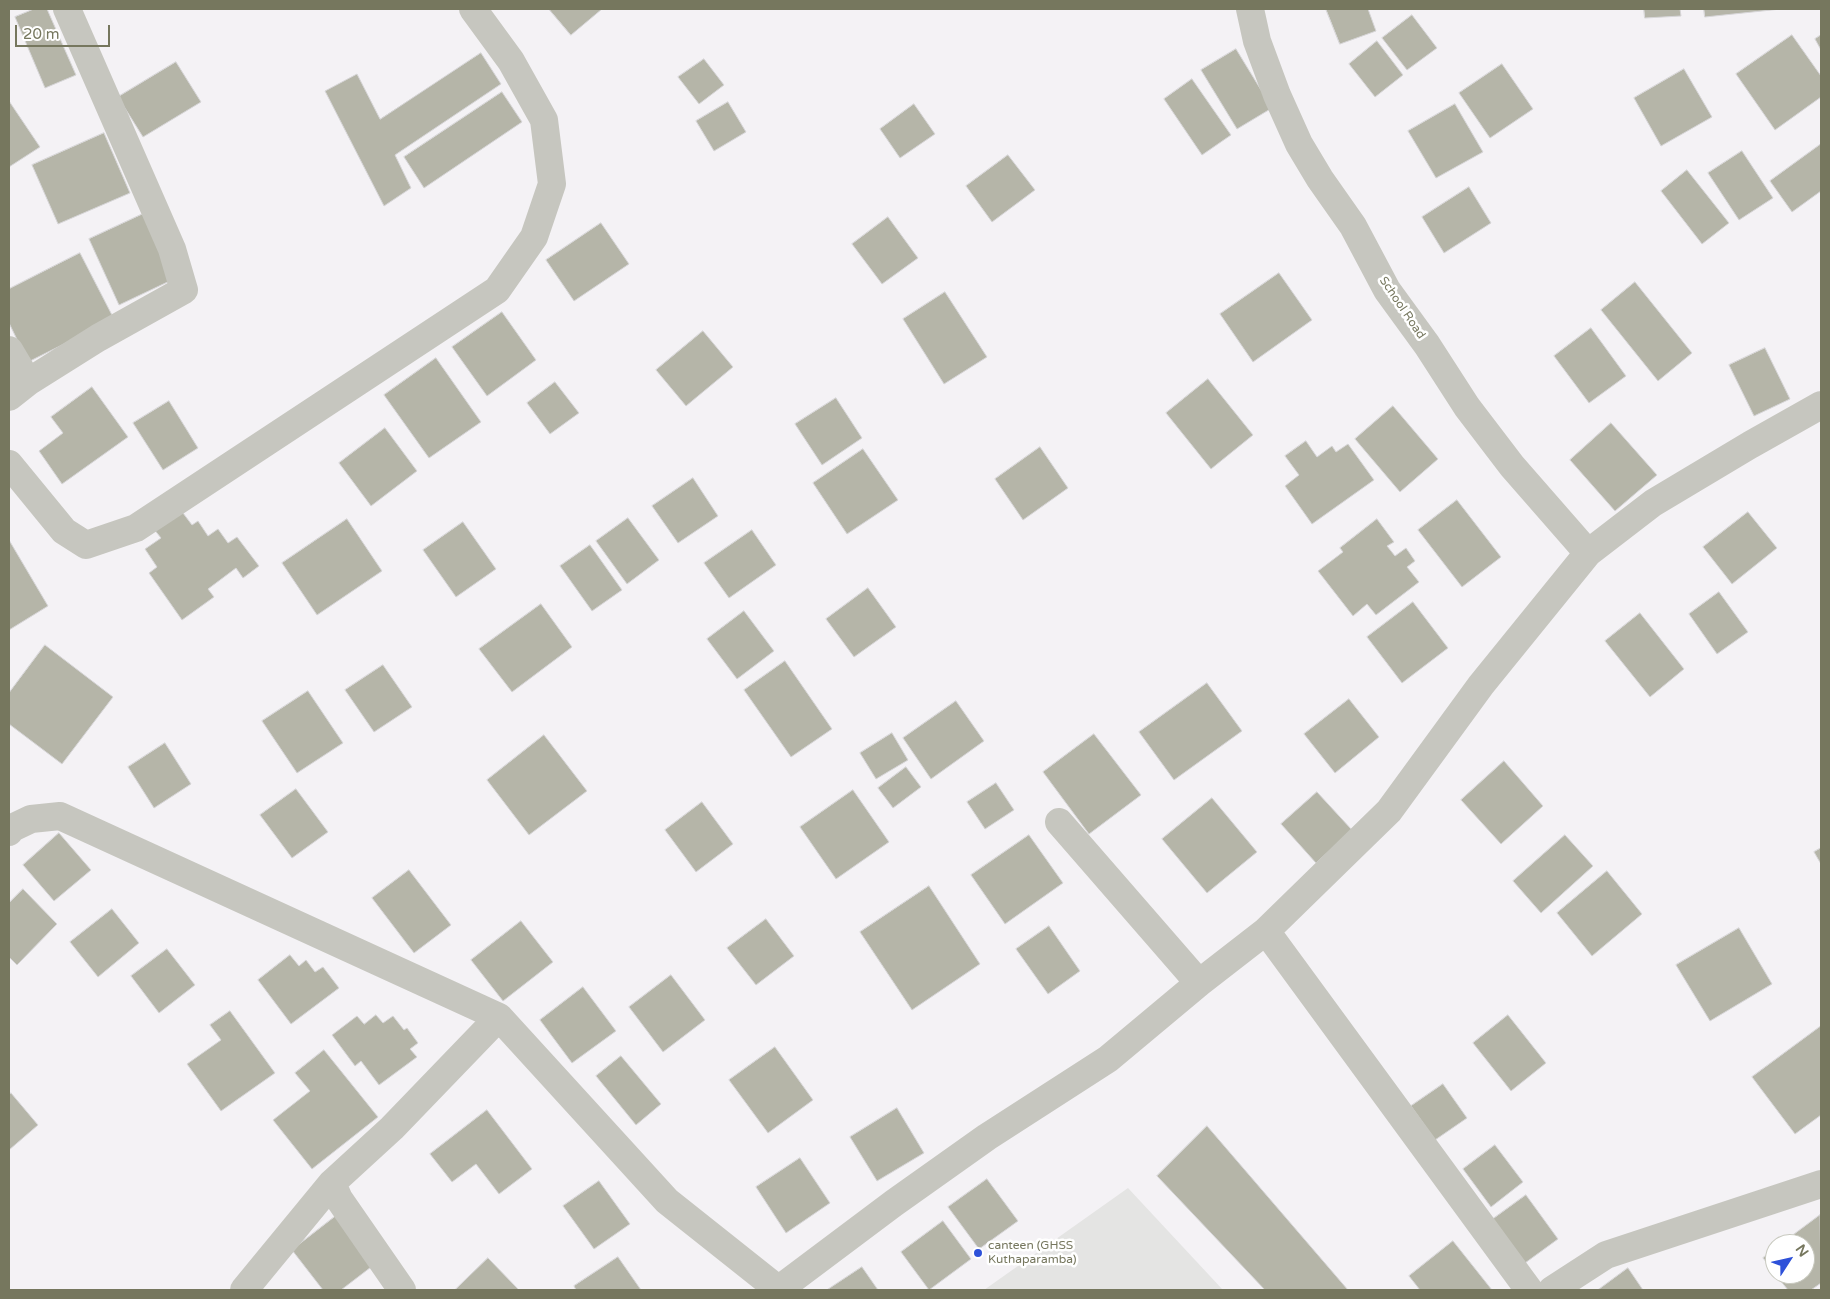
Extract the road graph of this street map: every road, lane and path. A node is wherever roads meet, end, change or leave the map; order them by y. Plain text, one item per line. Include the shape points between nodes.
1 (67, 9) edge
2 (473, 9) edge
3 (1250, 9) edge
4 (9, 350) edge
5 (18, 389) edge
6 (1821, 405) edge
7 (9, 464) edge
8 (1588, 553) junction
9 (1058, 822) dead end
10 (9, 832) edge
11 (1266, 932) junction
12 (1200, 983) junction
13 (499, 1017) junction
14 (332, 1182) junction
15 (1821, 1184) edge
16 (244, 1290) edge
17 (402, 1290) edge
18 (778, 1290) edge
19 (1529, 1290) edge
20 (1552, 1290) edge

1 - 5 street via 172,249 184,290 98,338
2 - 7 street via 511,60 544,120 552,184 534,237 497,290 136,528 86,545 64,531
3 - 8 street, School Road via 1257,41 1299,144 1353,226 1386,290 1512,466
4 - 5 street
6 - 8 street via 1653,503
8 - 11 street via 1481,685 1389,811
9 - 12 street
10 - 13 street via 31,819 60,816
11 - 12 street
11 - 19 street
12 - 18 street via 1108,1060 987,1137
13 - 14 street via 392,1128
13 - 18 street via 667,1201
14 - 16 street
14 - 17 street via 339,1199
15 - 20 street via 1606,1255

